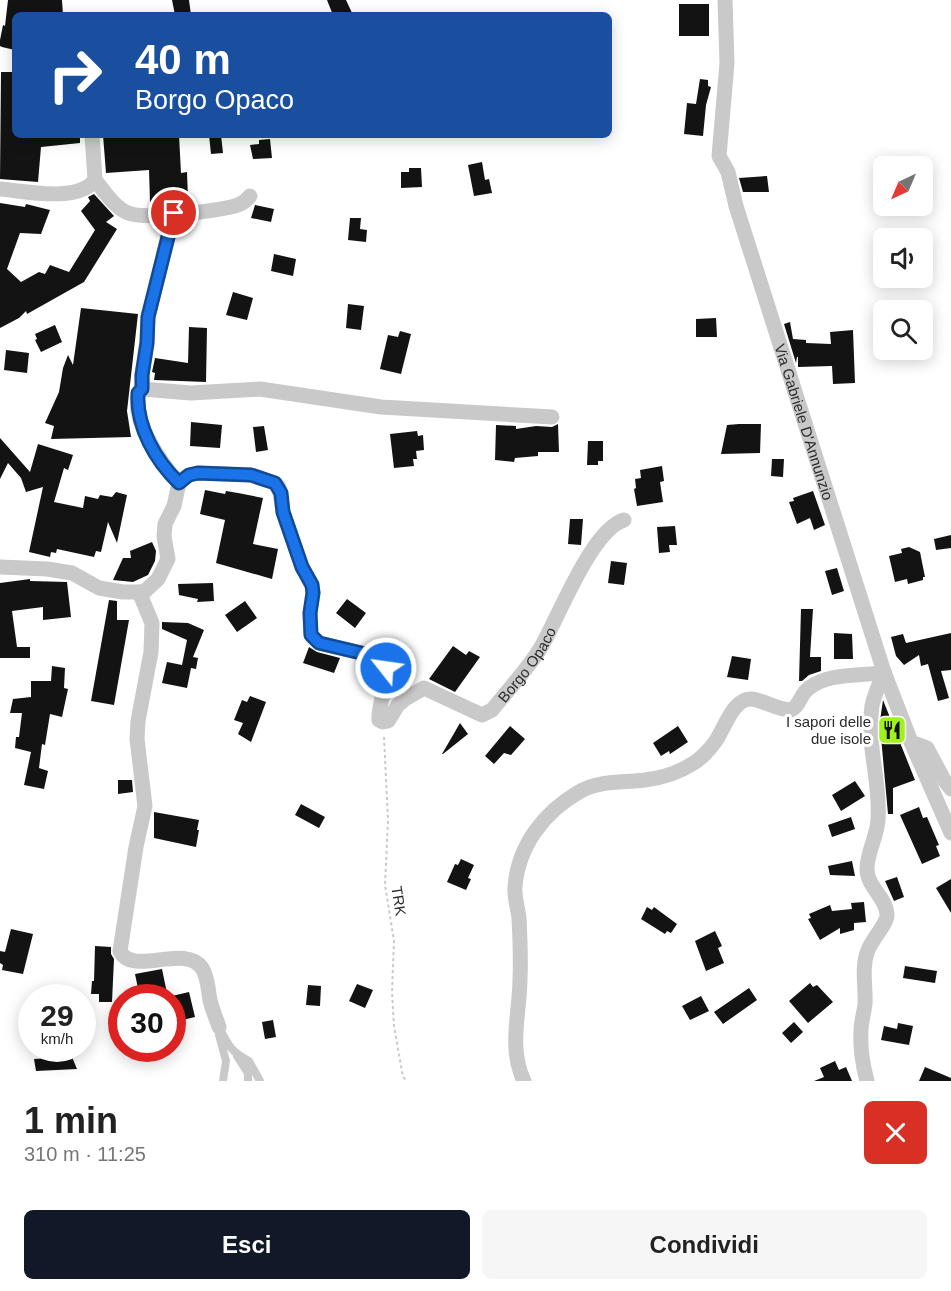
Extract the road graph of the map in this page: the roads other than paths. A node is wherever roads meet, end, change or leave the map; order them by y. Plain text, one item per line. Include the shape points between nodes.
1 (725, 0) edge
2 (92, 138) edge
3 (95, 180) junction
4 (0, 189) edge
5 (250, 196) dead end
6 (174, 213) junction
7 (142, 389) junction
8 (552, 417) dead end
9 (179, 483) junction
10 (624, 520) dead end
11 (0, 567) edge
12 (139, 592) junction
13 (884, 672) junction
14 (911, 742) junction
15 (951, 789) edge
16 (951, 833) edge
17 (219, 1027) junction
18 (237, 1056) junction
19 (223, 1081) edge
20 (248, 1081) edge
21 (260, 1081) edge
22 (524, 1081) edge
23 (867, 1081) edge

1 - 13 street, Via Gabriele D'Annunzio via 727,63 719,156 728,172
2 - 3 street
3 - 4 street via 84,189 64,194
3 - 6 street via 126,212
5 - 6 street via 236,206
6 - 7 street via 149,311
7 - 8 street via 191,393 261,389 381,407
7 - 9 street via 138,402 149,441 157,458
9 - 10 street, Borgo Opaco via 198,473 251,475 279,487 283,512 312,585 311,635 319,643 378,657 384,662 385,688 378,713 379,720 384,722 398,705 424,688 476,714 487,714 539,649 594,549 611,528
9 - 12 street via 165,524 168,559 158,579
11 - 12 street via 72,573 99,588
12 - 17 street via 152,623 137,739 145,806 120,951 129,960 184,958 198,964 206,976
13 - 14 street, Via Gabriele D'Annunzio
13 - 22 street via 824,680 809,687 791,710 752,699 742,701 715,742 694,763 668,776 600,783 580,791 543,820 529,839 515,887 520,978 515,1040
13 - 23 street via 872,705 879,819 867,869 888,916 867,951 861,1032
14 - 15 street via 927,748
14 - 16 street, Via Gabriele D'Annunzio
17 - 18 lane
17 - 19 lane via 226,1061
18 - 20 lane via 248,1073
18 - 21 lane via 249,1061

